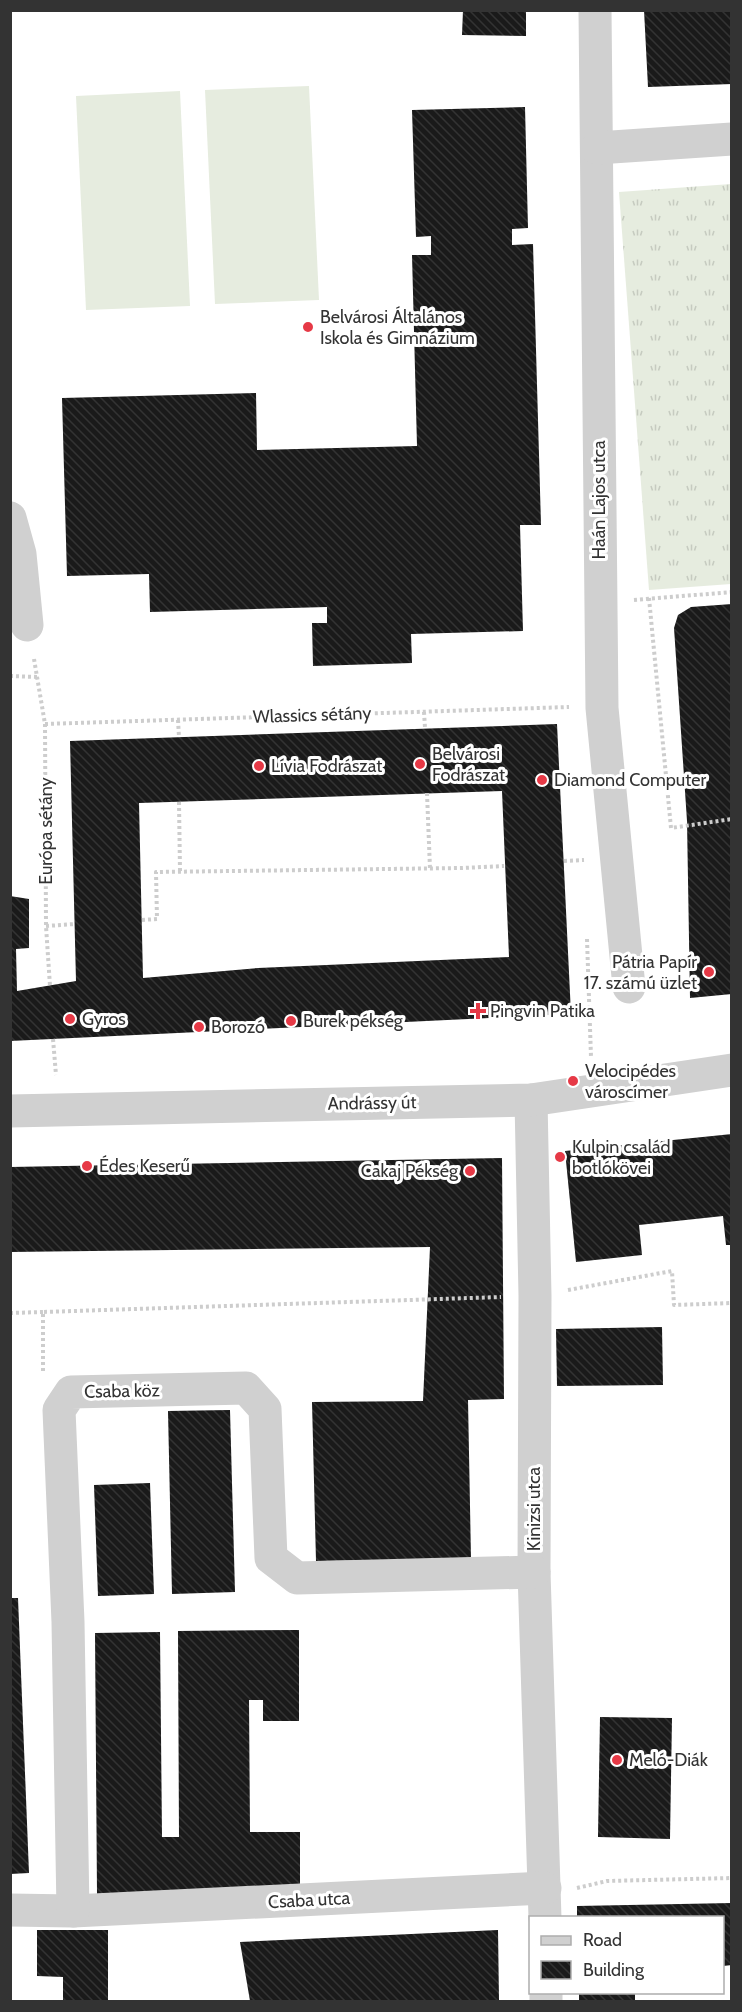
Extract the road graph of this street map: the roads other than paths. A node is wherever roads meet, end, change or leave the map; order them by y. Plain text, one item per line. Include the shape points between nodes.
1 (594, 10) edge
2 (732, 140) edge
3 (597, 148) junction
4 (10, 518) edge
5 (27, 626) dead end
6 (629, 987) dead end
7 (732, 1070) edge
8 (531, 1100) junction
9 (10, 1111) edge
10 (534, 1572) junction
11 (545, 1901) edge
12 (10, 1910) edge
13 (73, 1911) junction

1 - 3 street, Haán Lajos utca
2 - 3 street
3 - 6 street, Haán Lajos utca via 602,708
4 - 5 street via 20,554
7 - 8 street, Andrássy út
8 - 9 street, Andrássy út
8 - 10 street, Kinizsi utca
10 - 11 street, Kinizsi utca
10 - 13 street, Csaba köz via 297,1578 271,1558 265,1409 246,1388 71,1392 59,1410 68,1622
11 - 13 street, Csaba utca
12 - 13 street, Csaba utca

